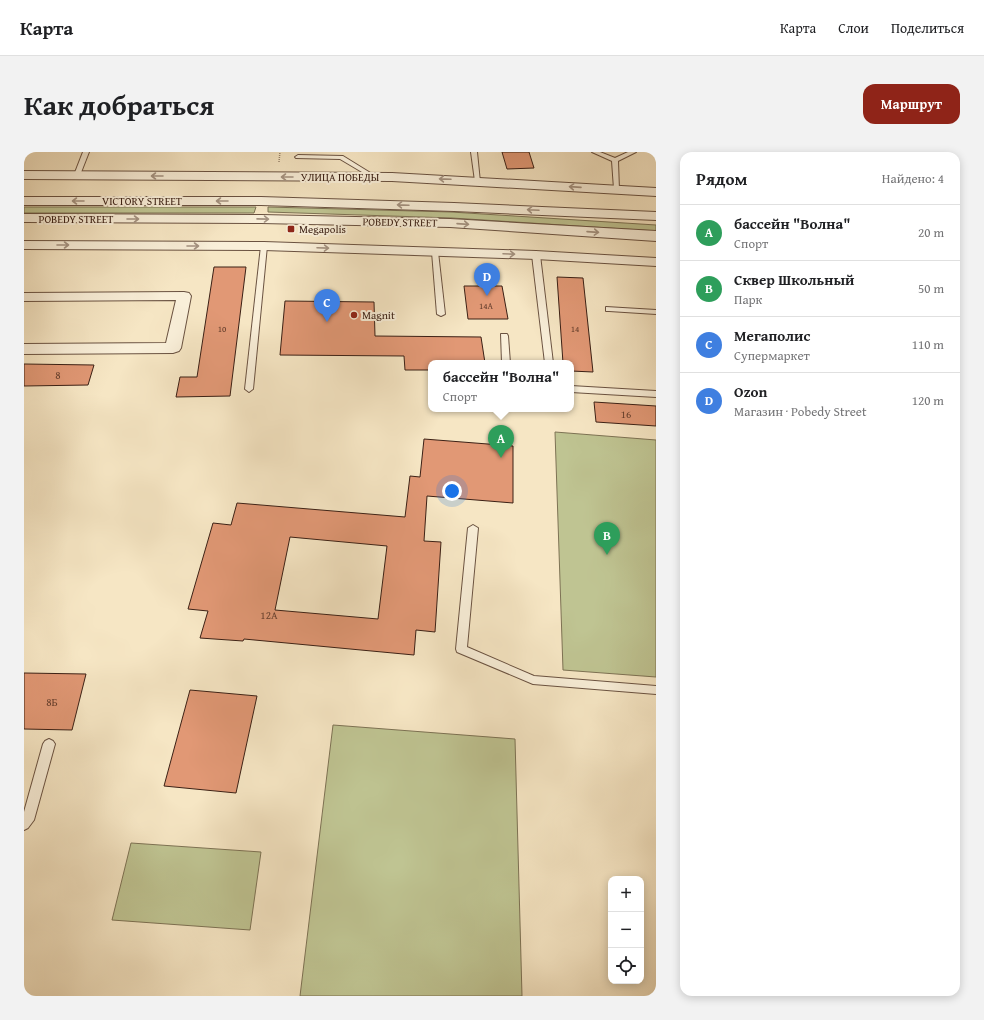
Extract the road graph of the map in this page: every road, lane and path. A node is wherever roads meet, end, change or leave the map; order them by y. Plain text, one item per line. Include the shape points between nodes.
1 (86, 152) edge
2 (474, 152) edge
3 (595, 152) edge
4 (633, 152) edge
5 (298, 157) dead end
6 (614, 160) junction
7 (24, 175) edge
8 (77, 175) junction
9 (374, 177) junction
10 (478, 181) junction
11 (617, 189) junction
12 (656, 192) edge
13 (24, 201) edge
14 (656, 216) edge
15 (24, 218) edge
16 (656, 236) edge
17 (24, 245) edge
18 (264, 246) junction
19 (435, 252) junction
20 (536, 255) junction
21 (656, 262) edge
22 (24, 298) edge
23 (609, 309) dead end
24 (656, 312) edge
25 (441, 314) dead end
26 (504, 336) dead end
27 (24, 349) edge
28 (506, 360) edge
29 (549, 360) edge
30 (249, 389) dead end
31 (574, 389) edge
32 (656, 394) edge
33 (473, 528) dead end
34 (656, 690) edge
35 (49, 744) dead end
36 (24, 824) edge

1 - 8 lane
2 - 10 lane
3 - 6 lane
4 - 6 lane
5 - 9 lane via 340,158
6 - 11 lane
7 - 8 street, УЛИЦА ПОБЕДЫ
9 -> 8 street, УЛИЦА ПОБЕДЫ
10 -> 9 street, УЛИЦА ПОБЕДЫ
11 -> 10 street, УЛИЦА ПОБЕДЫ
11 - 12 street, УЛИЦА ПОБЕДЫ
14 -> 13 street, POBEDY STREET via 261,201
15 -> 16 street, POBEDY STREET via 450,223
17 -> 18 street
18 -> 19 street
18 - 30 lane
19 -> 20 street
19 - 25 lane
20 - 21 street
20 - 29 lane
22 - 27 street via 184,296 173,348
23 - 24 lane
26 - 28 lane
31 - 32 lane
33 - 34 lane via 461,649 533,680
35 - 36 lane via 28,820

